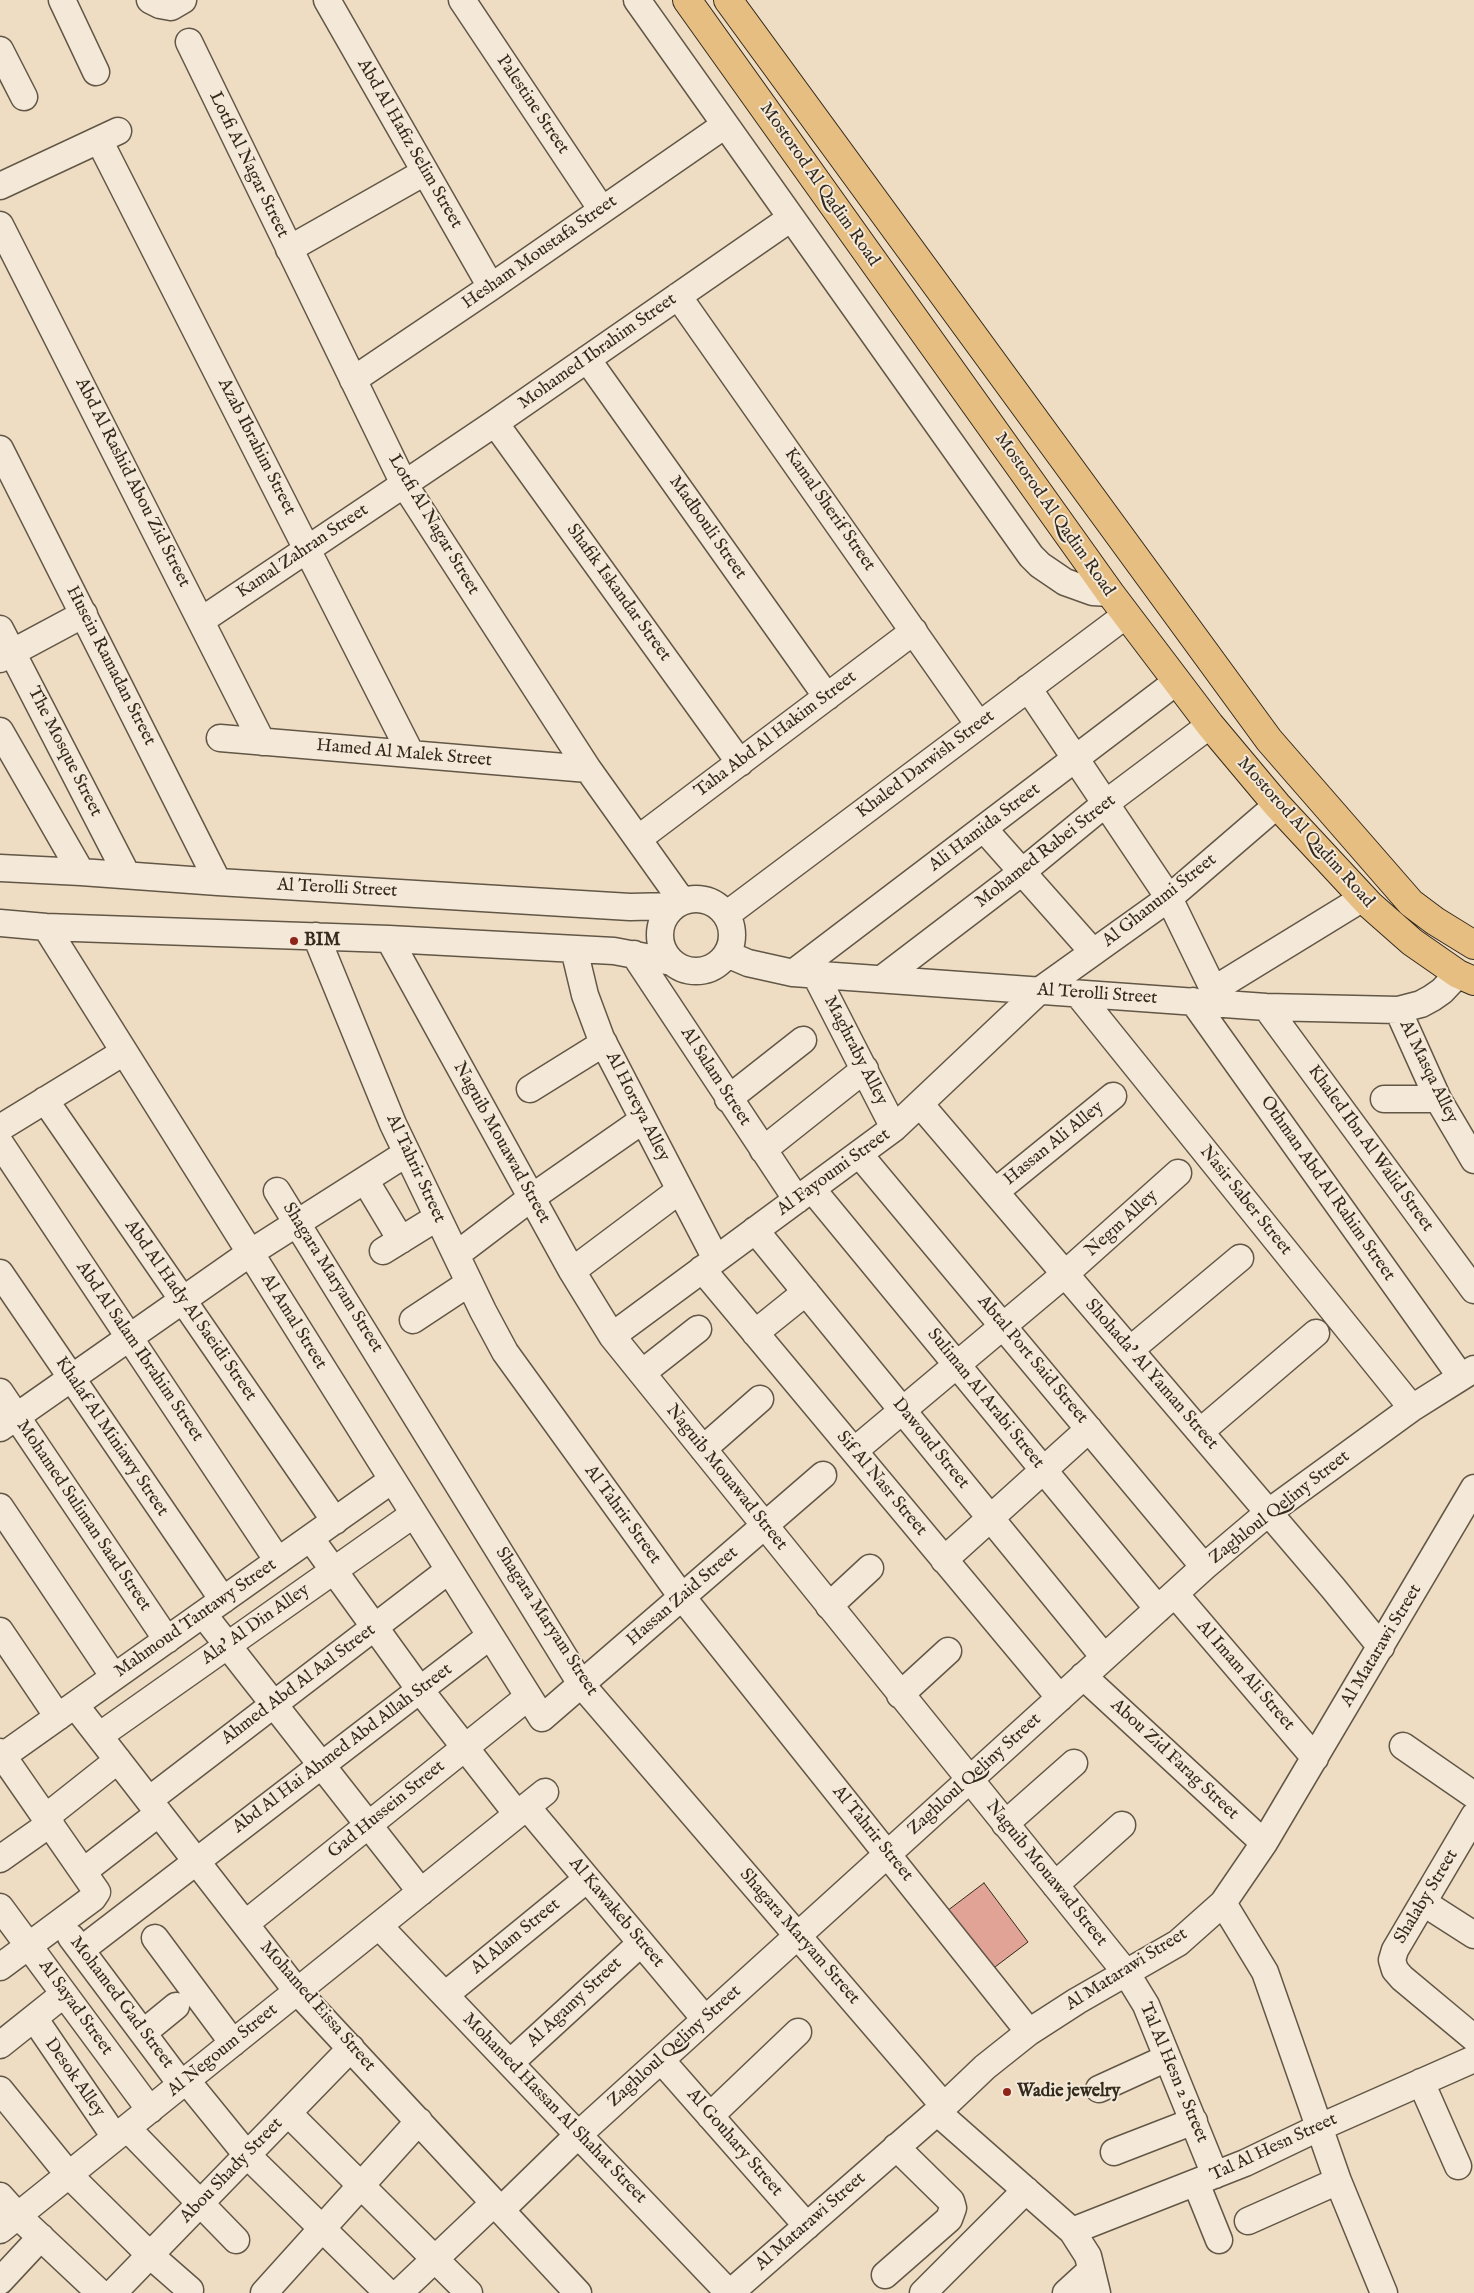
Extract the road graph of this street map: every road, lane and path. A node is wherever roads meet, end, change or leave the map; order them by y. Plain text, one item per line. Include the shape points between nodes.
1 (62, 0) edge
2 (327, 0) edge
3 (462, 0) edge
4 (637, 0) edge
5 (687, 0) edge
6 (728, 0) edge
7 (189, 42) dead end
8 (0, 50) edge
9 (96, 72) dead end
10 (24, 97) dead end
11 (725, 125) junction
12 (424, 172) junction
13 (0, 186) edge
14 (602, 210) junction
15 (791, 218) junction
16 (0, 225) edge
17 (290, 249) junction
18 (491, 287) junction
19 (678, 296) junction
20 (587, 359) junction
21 (353, 380) junction
22 (495, 423) junction
23 (0, 449) edge
24 (404, 484) junction
25 (308, 550) junction
26 (1118, 604) junction
27 (84, 614) junction
28 (202, 620) junction
29 (0, 629) edge
30 (914, 631) junction
31 (6, 656) edge
32 (1176, 682) junction
33 (1028, 688) junction
34 (827, 697) junction
35 (979, 725) junction
36 (1210, 725) junction
37 (0, 731) edge
38 (220, 738) dead end
39 (262, 742) junction
40 (411, 754) junction
41 (1077, 758) junction
42 (740, 763) junction
43 (588, 769) junction
44 (1106, 803) junction
45 (1277, 805) junction
46 (984, 829) junction
47 (638, 840) junction
48 (0, 868) edge
49 (81, 872) junction
50 (1022, 872) junction
51 (128, 876) junction
52 (218, 882) junction
53 (1169, 898) junction
54 (1363, 898) junction
55 (678, 904) junction
56 (726, 915) junction
57 (0, 923) edge
58 (46, 927) junction
59 (316, 936) junction
60 (390, 938) junction
61 (1474, 945) edge
62 (574, 949) junction
63 (1093, 952) junction
64 (634, 954) junction
65 (727, 954) junction
66 (672, 962) junction
67 (804, 973) junction
68 (883, 978) junction
69 (1466, 978) edge
70 (1039, 991) junction
71 (1078, 994) junction
72 (1209, 998) junction
73 (1266, 1007) junction
74 (1398, 1010) junction
75 (803, 1040) dead end
76 (604, 1043) junction
77 (124, 1052) junction
78 (865, 1069) junction
79 (530, 1089) dead end
80 (1113, 1096) dead end
81 (728, 1099) junction
82 (1384, 1099) dead end
83 (1438, 1099) junction
84 (45, 1100) junction
85 (920, 1104) junction
86 (643, 1120) junction
87 (0, 1128) edge
88 (894, 1128) junction
89 (0, 1143) edge
90 (763, 1150) junction
91 (408, 1153) junction
92 (859, 1154) junction
93 (1474, 1160) edge
94 (1178, 1173) dead end
95 (365, 1180) junction
96 (680, 1190) junction
97 (277, 1191) dead end
98 (995, 1192) junction
99 (804, 1194) junction
100 (531, 1198) junction
101 (438, 1217) junction
102 (298, 1222) junction
103 (755, 1230) junction
104 (250, 1254) junction
105 (456, 1255) junction
106 (1240, 1258) dead end
107 (709, 1264) junction
108 (572, 1272) junction
109 (0, 1273) edge
110 (1065, 1274) junction
111 (469, 1283) junction
112 (1474, 1290) edge
113 (806, 1292) junction
114 (183, 1301) junction
115 (413, 1320) dead end
116 (1003, 1326) junction
117 (698, 1329) dead end
118 (755, 1333) junction
119 (1316, 1333) dead end
120 (612, 1336) junction
121 (130, 1338) junction
122 (1130, 1350) junction
123 (957, 1365) junction
124 (642, 1373) junction
125 (1468, 1373) edge
126 (72, 1378) junction
127 (0, 1392) edge
128 (760, 1399) dead end
129 (1412, 1408) junction
130 (903, 1411) junction
131 (8, 1422) edge
132 (1089, 1429) junction
133 (1200, 1432) junction
134 (702, 1449) junction
135 (854, 1452) junction
136 (1044, 1470) junction
137 (824, 1476) dead end
138 (392, 1480) junction
139 (1474, 1488) edge
140 (0, 1507) edge
141 (1269, 1512) junction
142 (414, 1514) junction
143 (990, 1518) junction
144 (335, 1521) junction
145 (764, 1526) junction
146 (311, 1539) junction
147 (944, 1560) junction
148 (278, 1561) junction
149 (1204, 1567) junction
150 (870, 1568) dead end
151 (333, 1570) junction
152 (449, 1570) junction
153 (682, 1597) junction
154 (1166, 1602) junction
155 (829, 1606) junction
156 (213, 1607) junction
157 (374, 1628) junction
158 (0, 1631) edge
159 (490, 1636) junction
160 (167, 1640) junction
161 (227, 1645) junction
162 (1381, 1647) junction
163 (948, 1651) dead end
164 (1104, 1657) junction
165 (1084, 1676) junction
166 (114, 1677) junction
167 (582, 1684) junction
168 (420, 1690) junction
169 (900, 1695) junction
170 (1060, 1698) junction
171 (273, 1704) junction
172 (535, 1707) junction
173 (66, 1711) junction
174 (99, 1736) junction
175 (1403, 1746) dead end
176 (464, 1749) junction
177 (1, 1755) edge
178 (1315, 1758) junction
179 (118, 1760) junction
180 (1074, 1763) dead end
181 (321, 1766) junction
182 (970, 1780) junction
183 (1474, 1795) edge
184 (529, 1804) junction
185 (154, 1806) junction
186 (1474, 1816) edge
187 (48, 1820) junction
188 (1005, 1824) junction
189 (368, 1825) junction
190 (1122, 1825) dead end
191 (1264, 1843) junction
192 (888, 1854) junction
193 (0, 1859) edge
194 (196, 1861) junction
195 (90, 1879) junction
196 (587, 1879) junction
197 (1055, 1885) junction
198 (421, 1892) junction
199 (1222, 1903) junction
200 (1424, 1903) junction
201 (0, 1907) edge
202 (60, 1922) junction
203 (245, 1924) junction
204 (379, 1926) junction
205 (798, 1935) junction
206 (1474, 1935) edge
207 (155, 1938) dead end
208 (641, 1942) junction
209 (29, 1946) junction
210 (81, 1950) junction
211 (0, 1967) edge
212 (1127, 1974) junction
213 (297, 1991) junction
214 (64, 1994) junction
215 (445, 1995) junction
216 (176, 2006) dead end
217 (34, 2018) junction
218 (705, 2019) junction
219 (798, 2032) dead end
220 (1030, 2032) junction
221 (143, 2033) junction
222 (1474, 2038) edge
223 (1, 2042) edge
224 (232, 2043) junction
225 (351, 2048) junction
226 (1167, 2058) junction
227 (1474, 2058) edge
228 (661, 2060) junction
229 (510, 2063) junction
230 (184, 2082) junction
231 (1421, 2082) junction
232 (1099, 2089) dead end
233 (0, 2090) edge
234 (941, 2109) junction
235 (150, 2110) junction
236 (288, 2113) junction
237 (710, 2116) junction
238 (419, 2121) junction
239 (1194, 2121) junction
240 (1318, 2128) junction
241 (121, 2132) junction
242 (578, 2135) junction
243 (896, 2147) junction
244 (1114, 2152) dead end
245 (247, 2155) junction
246 (1458, 2166) dead end
247 (69, 2175) junction
248 (1205, 2179) junction
249 (1338, 2181) junction
250 (361, 2186) junction
251 (1026, 2190) junction
252 (0, 2196) edge
253 (200, 2204) junction
254 (497, 2206) junction
255 (1248, 2221) dead end
256 (9, 2223) edge
257 (807, 2226) junction
258 (321, 2230) junction
259 (1072, 2231) junction
260 (40, 2237) junction
261 (236, 2240) dead end
262 (1219, 2240) dead end
263 (150, 2255) junction
264 (434, 2260) junction
265 (885, 2275) dead end
266 (0, 2281) edge
267 (1094, 2282) edge
268 (190, 2290) dead end
269 (96, 2291) edge
270 (264, 2293) edge
271 (388, 2293) edge
272 (399, 2293) edge
273 (469, 2293) edge
274 (578, 2293) edge
275 (729, 2293) edge
276 (923, 2293) edge
277 (1066, 2293) edge
278 (1384, 2293) edge

1 - 9 street
2 - 12 street, Abd Al Hafiz Selim Street
3 - 14 street, Palestine Street
4 - 11 street
5 - 26 main road, Mostorod Al Qadim Road
6 - 61 main road, Mostorod Al Qadim Road via 1269,740 1411,903
7 - 17 street, Lotfi Al Nagar Street
8 - 10 street
11 - 14 street, Hesham Moustafa Street
11 - 15 street
12 - 17 street
12 - 18 street, Abd Al Hafiz Selim Street
13 - 25 street, Azab Ibrahim Street via 109,136
14 - 18 street, Hesham Moustafa Street
15 - 19 street, Mohamed Ibrahim Street
15 - 26 street via 1030,556 1065,582
16 - 28 street, Abd Al Rashid Abou Zid Street
17 - 21 street, Lotfi Al Nagar Street
18 - 21 street, Hesham Moustafa Street
19 - 20 street, Mohamed Ibrahim Street
19 - 30 street, Kamal Sherif Street
20 - 22 street, Mohamed Ibrahim Street
20 - 34 street, Madbouli Street
21 - 24 street, Lotfi Al Nagar Street
22 - 24 street, Mohamed Ibrahim Street
22 - 42 street, Shafik Iskandar Street
23 - 27 street, Husein Ramadan Street
24 - 25 street, Kamal Zahran Street
24 - 43 street, Lotfi Al Nagar Street
25 - 28 street, Kamal Zahran Street
25 - 40 street, Azab Ibrahim Street
26 - 32 main road, Mostorod Al Qadim Road
26 - 33 street, Khaled Darwish Street
27 - 31 street
27 - 52 street, Husein Ramadan Street
28 - 39 street, Abd Al Rashid Abou Zid Street
29 - 31 street, The Mosque Street
30 - 34 street, Taha Abd Al Hakim Street
30 - 35 street, Kamal Sherif Street
31 - 51 street, The Mosque Street
32 - 36 main road, Mostorod Al Qadim Road
32 - 41 street, Ali Hamida Street
33 - 35 street, Khaled Darwish Street
33 - 41 street, Othman Abd Al Rahim Street
34 - 42 street, Taha Abd Al Hakim Street
35 - 56 street, Khaled Darwish Street
36 - 44 street, Mohamed Rabei Street
36 - 45 main road, Mostorod Al Qadim Road
37 - 49 street
38 - 39 street, Hamed Al Malek Street
39 - 40 street, Hamed Al Malek Street
40 - 43 street, Hamed Al Malek Street
41 - 44 street, Othman Abd Al Rahim Street
41 - 46 street, Ali Hamida Street
42 - 47 street, Taha Abd Al Hakim Street
43 - 47 street, Lotfi Al Nagar Street
44 - 50 street, Mohamed Rabei Street
44 - 53 street, Othman Abd Al Rahim Street
45 - 53 street, Al Ghanumi Street
45 - 54 main road, Mostorod Al Qadim Road
46 - 50 street
46 - 67 street, Ali Hamida Street
47 - 55 street, Lotfi Al Nagar Street
48 - 49 street, Al Terolli Street
49 - 51 street, Al Terolli Street
50 - 63 street
50 - 68 street, Mohamed Rabei Street
51 - 52 street, Al Terolli Street
52 - 55 street, Al Terolli Street via 630,907
53 - 63 street, Al Ghanumi Street
53 - 72 street, Othman Abd Al Rahim Street
54 - 69 main road, Mostorod Al Qadim Road via 1412,942
54 - 72 street
55 - 56 street via 694,898 707,900
55 - 66 street via 661,923 665,954
56 - 65 street via 732,934
57 - 58 street
58 - 59 street
58 - 77 street, Al Amal Street
59 - 60 street
59 - 91 street, Al Tahrir Street
60 - 62 street
60 - 100 street, Naguib Mouawad Street
62 - 64 street
62 - 76 street, Al Horeya Alley via 592,1017
63 - 70 street, Al Ghanumi Street
64 - 66 street
64 - 81 street, Al Salam Street
65 - 66 street via 716,965 701,971 686,969
65 - 67 street, Al Terolli Street via 748,963
67 - 68 street, Al Terolli Street
67 - 78 street, Maghraby Alley
68 - 70 street, Al Terolli Street
69 - 74 street, Al Terolli Street via 1421,1004
70 - 71 street, Al Terolli Street
70 - 85 street, Al Fayoumi Street
71 - 72 street, Al Terolli Street
71 - 129 street, Nasir Saber Street
72 - 73 street, Al Terolli Street
72 - 125 street, Othman Abd Al Rahim Street
73 - 74 street, Al Terolli Street
73 - 112 street, Khaled Ibn Al Walid Street
74 - 83 street, Al Masqa Alley
75 - 81 street
76 - 79 street
76 - 86 street, Al Horeya Alley
77 - 84 street
77 - 104 street, Al Amal Street
78 - 88 street, Maghraby Alley
78 - 90 street
80 - 98 street, Hassan Ali Alley
81 - 90 street, Al Salam Street
82 - 83 street
83 - 93 street, Al Masqa Alley
84 - 87 street
84 - 114 street, Abd Al Hady Al Saeidi Street
85 - 88 street, Al Fayoumi Street
85 - 98 street, Shohada' Al Yaman Street
86 - 96 street, Al Horeya Alley
86 - 100 street
88 - 92 street, Al Fayoumi Street
89 - 121 street, Abd Al Salam Ibrahim Street
90 - 99 street, Al Salam Street
91 - 95 street
91 - 101 street, Al Tahrir Street
92 - 99 street, Al Fayoumi Street
92 - 116 street, Abtal Port Said Street
94 - 110 street, Negm Alley
95 - 101 street via 392,1246
95 - 102 street
96 - 107 street, Al Horeya Alley
96 - 108 street
97 - 102 street, Shagara Maryam Street
98 - 110 street, Shohada' Al Yaman Street
99 - 103 street, Al Fayoumi Street
99 - 123 street, Suliman Al Arabi Street
100 - 105 street
100 - 108 street, Naguib Mouawad Street
101 - 105 street, Al Tahrir Street
102 - 104 street
102 - 167 street, Shagara Maryam Street
103 - 107 street, Al Fayoumi Street
103 - 113 street, Dawoud Street
104 - 114 street
104 - 138 street, Al Amal Street
105 - 111 street, Al Tahrir Street
106 - 122 street
107 - 118 street, Sif Al Nasr Street
107 - 120 street, Al Fayoumi Street
108 - 120 street, Naguib Mouawad Street
109 - 126 street, Khalaf Al Miniawy Street
110 - 116 street, Negm Alley
110 - 122 street, Shohada' Al Yaman Street
111 - 115 street
111 - 153 street, Al Tahrir Street via 505,1352
113 - 118 street
113 - 130 street, Dawoud Street
114 - 121 street
114 - 144 street, Abd Al Hady Al Saeidi Street
116 - 123 street, Negm Alley
116 - 132 street, Abtal Port Said Street
117 - 124 street
118 - 135 street, Sif Al Nasr Street
119 - 133 street
120 - 124 street, Naguib Mouawad Street
121 - 126 street
121 - 148 street, Abd Al Salam Ibrahim Street
122 - 133 street, Shohada' Al Yaman Street
123 - 130 street, Negm Alley
123 - 136 street, Suliman Al Arabi Street
124 - 134 street, Naguib Mouawad Street
125 - 129 street, Zaghloul Qeliny Street
126 - 131 street
126 - 156 street, Khalaf Al Miniawy Street
127 - 131 street, Mohamed Suliman Saad Street
128 - 134 street
129 - 141 street, Zaghloul Qeliny Street
130 - 135 street, Negm Alley
130 - 143 street, Dawoud Street
131 - 160 street, Mohamed Suliman Saad Street
132 - 136 street
132 - 149 street, Abtal Port Said Street
133 - 141 street, Shohada' Al Yaman Street
134 - 145 street, Naguib Mouawad Street
135 - 147 street, Sif Al Nasr Street
136 - 143 street
136 - 154 street, Suliman Al Arabi Street
137 - 145 street, Hassan Zaid Street
138 - 142 street, Al Amal Street
138 - 144 street, Mahmoud Tantawy Street
139 - 162 street, Al Matarawi Street
140 - 166 street
141 - 149 street, Zaghloul Qeliny Street
141 - 162 street, Shohada' Al Yaman Street
142 - 151 street, Ala' Al Din Alley
142 - 152 street, Al Amal Street
143 - 147 street
143 - 164 street, Dawoud Street
144 - 146 street, Mahmoud Tantawy Street
145 - 153 street, Hassan Zaid Street
145 - 155 street, Naguib Mouawad Street
146 - 148 street, Mahmoud Tantawy Street
146 - 151 street, Al Kawakeb Street
147 - 170 street, Sif Al Nasr Street
148 - 156 street, Mahmoud Tantawy Street
149 - 154 street, Zaghloul Qeliny Street
150 - 155 street
151 - 157 street, Al Kawakeb Street
151 - 161 street, Ala' Al Din Alley
152 - 157 street, Ahmed Abd Al Aal Street
152 - 159 street, Al Amal Street
153 - 167 street, Hassan Zaid Street
153 - 192 street, Al Tahrir Street
154 - 164 street, Zaghloul Qeliny Street
154 - 178 street, Al Imam Ali Street
155 - 169 street, Naguib Mouawad Street
156 - 160 street, Mahmoud Tantawy Street
156 - 161 street, Khalaf Al Miniawy Street
157 - 168 street, Al Kawakeb Street
157 - 171 street, Ahmed Abd Al Aal Street
158 - 173 street, Mohamed Eissa Street
159 - 168 street, Abd Al Hai Ahmed Abd Allah Street
159 - 172 street, Al Amal Street
160 - 166 street, Mahmoud Tantawy Street
161 - 171 street, Khalaf Al Miniawy Street
161 - 174 street, Ala' Al Din Alley
162 - 178 street, Al Matarawi Street
163 - 169 street
164 - 165 street, Zaghloul Qeliny Street
165 - 170 street, Zaghloul Qeliny Street
165 - 191 street, Abou Zid Farag Street
166 - 173 street, Mahmoud Tantawy Street
167 - 172 street, Hassan Zaid Street
167 - 205 street, Shagara Maryam Street
168 - 176 street, Al Kawakeb Street
168 - 181 street, Abd Al Hai Ahmed Abd Allah Street
169 - 182 street, Naguib Mouawad Street
170 - 182 street, Zaghloul Qeliny Street
171 - 181 street, Khalaf Al Miniawy Street
171 - 185 street, Ahmed Abd Al Aal Street
172 - 176 street, Gad Hussein Street
173 - 174 street, Mohamed Eissa Street
173 - 177 street, Mahmoud Tantawy Street
174 - 179 street, Mohamed Eissa Street
175 - 183 street
176 - 184 street, Al Kawakeb Street
176 - 189 street, Gad Hussein Street
177 - 187 street
178 - 191 street, Al Matarawi Street
179 - 185 street, Mohamed Eissa Street
179 - 187 street
180 - 188 street
181 - 189 street, Khalaf Al Miniawy Street
181 - 194 street, Abd Al Hai Ahmed Abd Allah Street
182 - 188 street, Naguib Mouawad Street
182 - 192 street, Zaghloul Qeliny Street
184 - 196 street, Al Kawakeb Street
184 - 198 street, Al Negoum Street
185 - 194 street, Mohamed Eissa Street
185 - 195 street, Ahmed Abd Al Aal Street
186 - 200 street, Shalaby Street
187 - 193 street
187 - 195 street
188 - 197 street, Naguib Mouawad Street
189 - 198 street, Khalaf Al Miniawy Street
189 - 203 street, Gad Hussein Street
190 - 197 street
191 - 199 street, Al Matarawi Street
192 - 205 street, Zaghloul Qeliny Street
192 - 220 street, Al Tahrir Street
194 - 203 street, Mohamed Eissa Street
194 - 210 street, Abd Al Hai Ahmed Abd Allah Street
195 - 202 street, Ahmed Abd Al Aal Street via 97,1892 93,1898
196 - 208 street, Al Kawakeb Street
196 - 215 street, Al Alam Street
197 - 212 street, Naguib Mouawad Street
198 - 204 street, Al Negoum Street
199 - 212 street, Al Matarawi Street via 1178,1943
199 - 240 street via 1264,1972
200 - 206 street
200 - 222 street, Shalaby Street via 1395,1950 1392,1960 1395,1970
201 - 209 street, Al Sayad Street
202 - 209 street, Ahmed Abd Al Aal Street
202 - 210 street, Mohamed Gad Street
203 - 213 street, Mohamed Eissa Street
204 - 213 street, Al Negoum Street
204 - 215 street, Mohamed Hassan Al Shahat Street
205 - 218 street, Zaghloul Qeliny Street
205 - 234 street, Shagara Maryam Street
207 - 224 street
208 - 218 street, Al Kawakeb Street
208 - 229 street, Al Agamy Street
209 - 211 street, Ahmed Abd Al Aal Street
209 - 214 street, Al Sayad Street
210 - 221 street, Mohamed Gad Street
212 - 220 street, Al Matarawi Street
212 - 226 street, Tal Al Hesn 2 Street via 1146,2005
213 - 224 street, Al Negoum Street
213 - 225 street, Mohamed Eissa Street
214 - 217 street
214 - 235 street, Al Sayad Street
215 - 229 street, Mohamed Hassan Al Shahat Street
216 - 221 street
217 - 223 street
217 - 241 street, Desok Alley
218 - 228 street, Zaghloul Qeliny Street
219 - 237 street
220 - 234 street, Al Matarawi Street via 985,2067
221 - 230 street, Mohamed Gad Street
224 - 230 street, Al Negoum Street
225 - 236 street, Abou Shady Street
225 - 238 street, Mohamed Eissa Street
226 - 232 street
226 - 239 street, Tal Al Hesn 2 Street
227 - 231 street, Tal Al Hesn Street
228 - 237 street, Al Gouhary Street
228 - 242 street, Zaghloul Qeliny Street
229 - 242 street, Mohamed Hassan Al Shahat Street
230 - 235 street, Al Negoum Street
230 - 245 street, Mohamed Gad Street
231 - 240 street, Tal Al Hesn Street
231 - 246 street
233 - 247 street
234 - 243 street, Al Matarawi Street
234 - 251 street, Shagara Maryam Street
235 - 241 street, Al Negoum Street
236 - 245 street, Abou Shady Street
236 - 250 street
237 - 257 street, Al Gouhary Street
238 - 250 street
238 - 254 street, Mohamed Eissa Street
239 - 244 street
239 - 248 street, Tal Al Hesn 2 Street
240 - 248 street, Tal Al Hesn Street
240 - 249 street
241 - 247 street, Al Negoum Street
241 - 253 street, Desok Alley
242 - 254 street, Zaghloul Qeliny Street
242 - 275 street, Mohamed Hassan Al Shahat Street
243 - 257 street, Al Matarawi Street
243 - 265 street via 951,2201 953,2208 950,2219
245 - 253 street, Abou Shady Street
245 - 258 street, Mohamed Gad Street
247 - 256 street, Al Negoum Street
247 - 263 street
248 - 259 street, Tal Al Hesn Street
248 - 262 street, Tal Al Hesn 2 Street
249 - 255 street
249 - 278 street
250 - 258 street
250 - 264 street
251 - 259 street, Shagara Maryam Street
251 - 276 street
252 - 256 street
253 - 261 street, Desok Alley
253 - 263 street, Abou Shady Street
254 - 264 street, Zaghloul Qeliny Street
254 - 274 street, Mohamed Eissa Street
256 - 260 street
257 - 275 street, Al Matarawi Street
258 - 270 street
258 - 271 street, Mohamed Gad Street
259 - 267 street, Shagara Maryam Street via 1088,2256
260 - 266 street
260 - 269 street
263 - 268 street
263 - 269 street, Abou Shady Street
264 - 272 street, Zaghloul Qeliny Street
264 - 273 street
267 - 277 street

